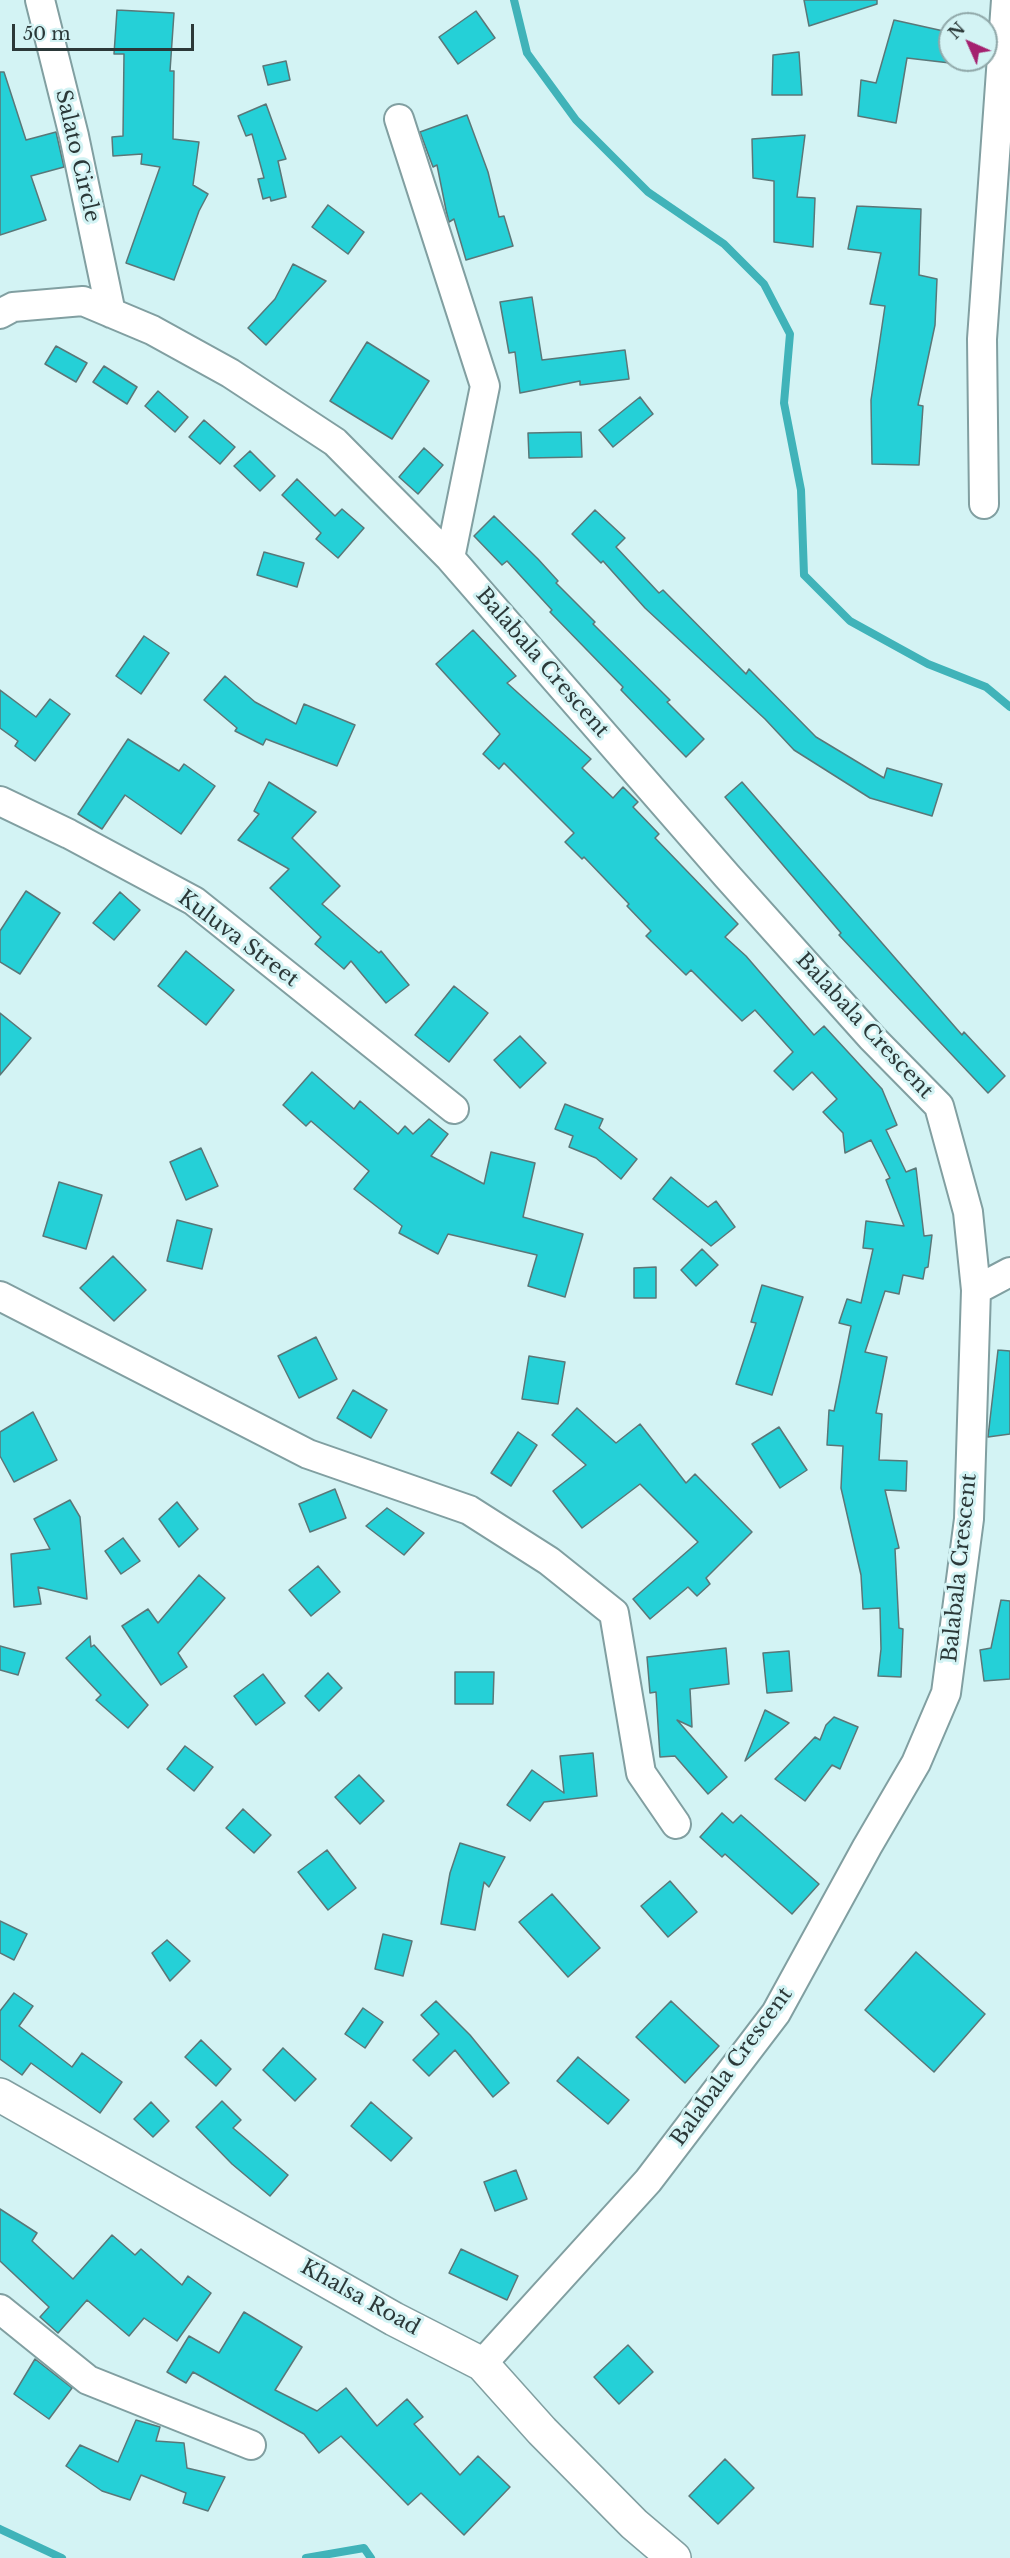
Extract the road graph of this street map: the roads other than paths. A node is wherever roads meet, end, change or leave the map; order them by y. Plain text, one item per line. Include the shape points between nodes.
1 (40, 0) edge
2 (1006, 0) edge
3 (399, 119) dead end
4 (111, 313) junction
5 (0, 314) edge
6 (984, 504) dead end
7 (450, 558) junction
8 (0, 801) edge
9 (454, 1109) dead end
10 (1010, 1272) edge
11 (976, 1290) junction
12 (0, 1296) edge
13 (676, 1824) dead end
14 (0, 2095) edge
15 (0, 2309) edge
16 (483, 2364) junction
17 (251, 2445) dead end
18 (674, 2558) edge

1 - 4 street, Salato Circle via 74,136
2 - 6 street via 982,339
3 - 7 street via 485,386
4 - 5 street, Balabala Crescent via 82,301 13,307
4 - 7 street, Balabala Crescent via 152,330 230,373 334,442
7 - 11 street, Balabala Crescent via 872,1038 939,1106 968,1212
8 - 9 street, Kuluva Street via 194,901
10 - 11 street
11 - 16 street, Balabala Crescent via 969,1519 946,1693 916,1763 776,2013 648,2181
12 - 13 street via 308,1454 469,1510 549,1561 614,1613 640,1773
14 - 16 main road, Khalsa Road via 394,2319
15 - 17 street via 88,2380
16 - 18 main road, Khalsa Road via 542,2431 634,2524

